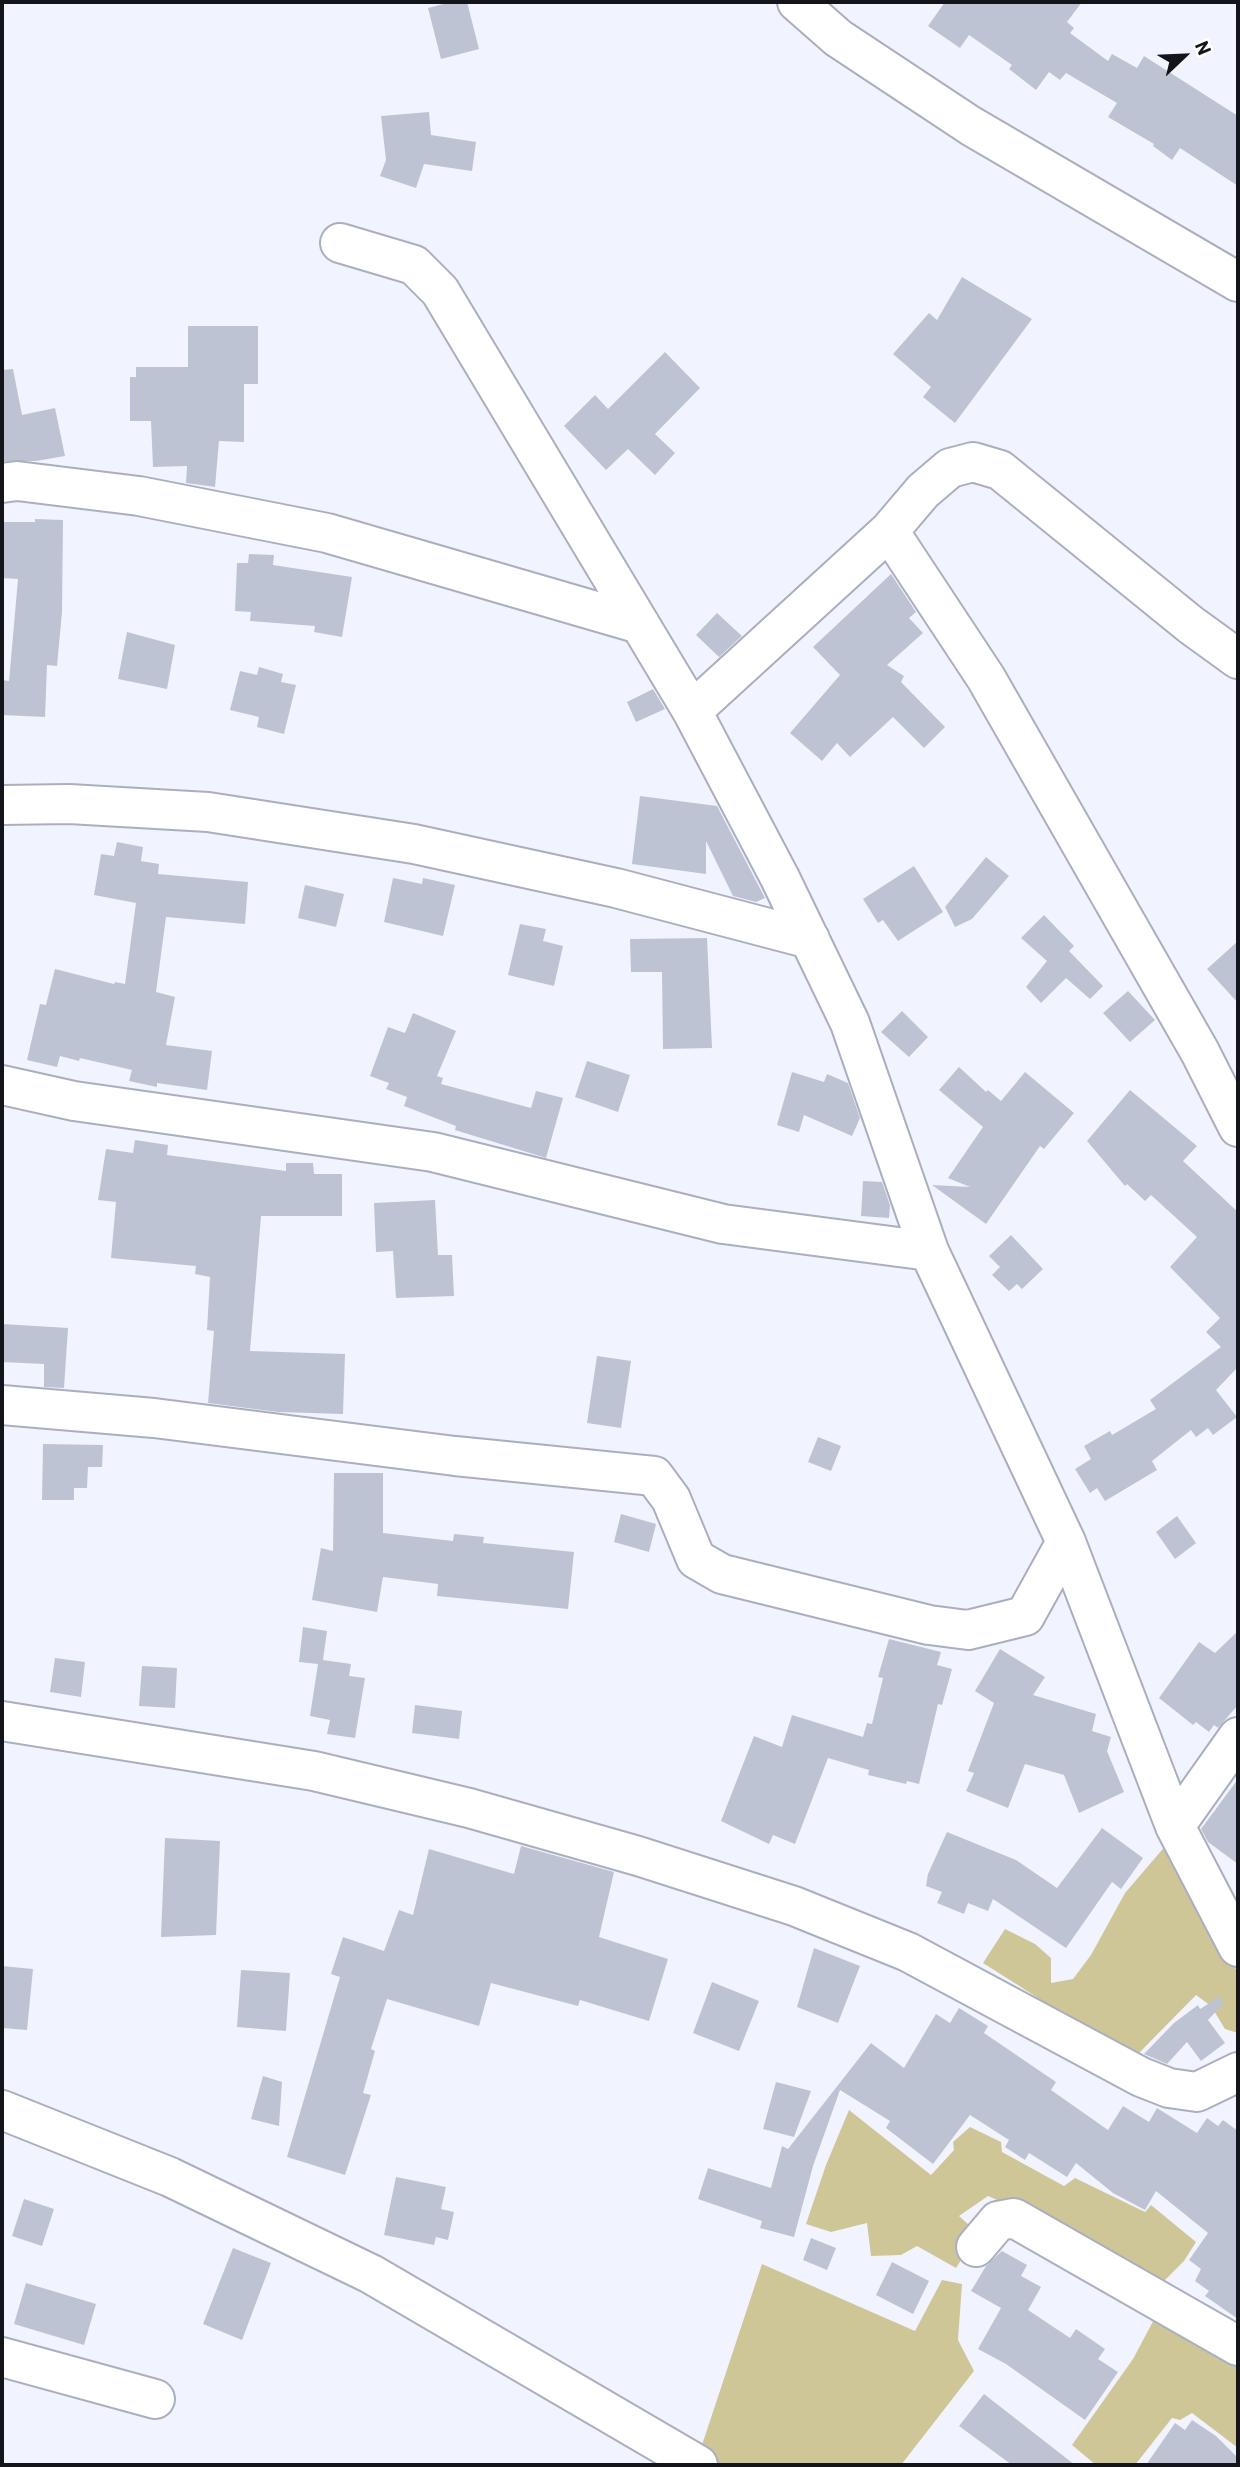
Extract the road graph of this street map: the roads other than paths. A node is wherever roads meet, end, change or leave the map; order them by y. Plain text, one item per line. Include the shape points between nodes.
1 (797, 2) edge
2 (340, 243) dead end
3 (1238, 282) edge
4 (2, 483) edge
5 (889, 531) junction
6 (640, 624) junction
7 (1238, 659) edge
8 (692, 710) junction
9 (2, 805) edge
10 (810, 939) junction
11 (2, 1085) edge
12 (1238, 1127) edge
13 (929, 1251) junction
14 (2, 1405) edge
15 (1066, 1542) junction
16 (2, 1721) edge
17 (1238, 1737) edge
18 (1174, 1826) junction
19 (1236, 1933) edge
20 (1238, 2072) edge
21 (2, 2110) edge
22 (976, 2247) dead end
23 (1238, 2346) edge
24 (2, 2357) edge
25 (155, 2399) dead end
26 (698, 2465) edge

1 - 3 street via 838,38 971,126
2 - 6 street via 414,265 440,291
4 - 6 street via 18,481 139,496 327,533
5 - 7 street via 950,468 974,462 1000,470
5 - 8 street
5 - 12 street via 986,678 1200,1052
6 - 8 street
8 - 10 street
9 - 10 street via 208,812 400,842 616,888
10 - 13 street via 849,1023
11 - 13 street via 74,1101 432,1152 723,1224
13 - 15 street
14 - 15 street via 154,1418 654,1476 671,1499 696,1559 722,1574 929,1625 968,1630 1025,1616
15 - 18 street
16 - 20 street via 314,1771 495,1815 794,1906 908,1952 1169,2088 1198,2092
17 - 18 street
18 - 19 street
21 - 26 street via 170,2177 371,2274
22 - 23 street via 998,2221 1014,2218
24 - 25 street

